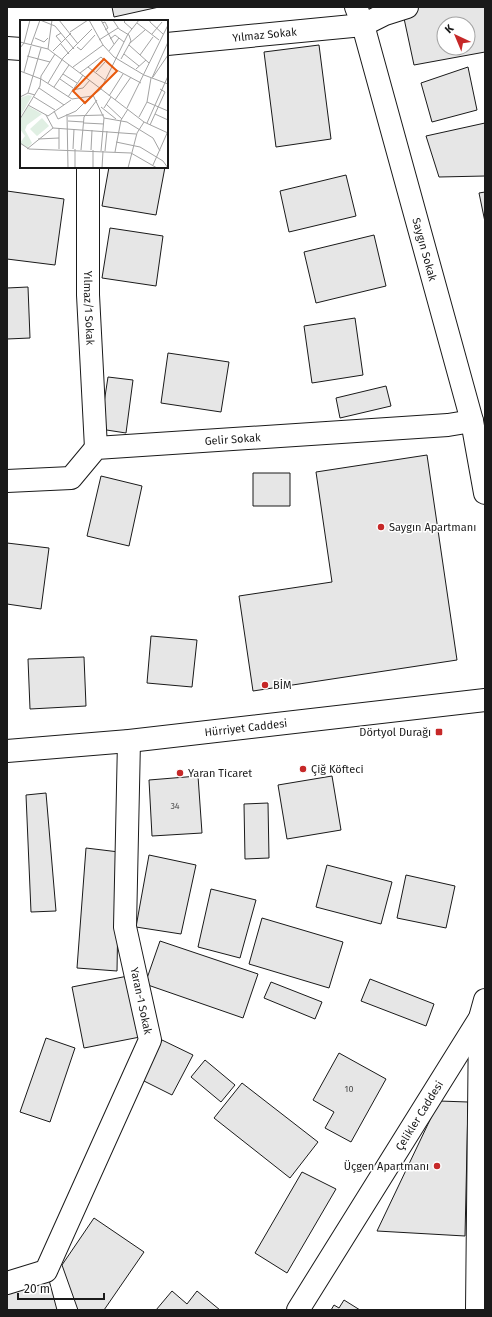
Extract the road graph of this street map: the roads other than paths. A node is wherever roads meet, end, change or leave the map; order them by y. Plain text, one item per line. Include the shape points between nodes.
1 (407, 7) edge
2 (360, 16) edge
3 (168, 44) edge
4 (7, 48) edge
5 (20, 49) edge
6 (88, 168) edge
7 (472, 421) junction
8 (96, 448) junction
9 (7, 481) edge
10 (485, 493) edge
11 (485, 700) edge
12 (129, 741) junction
13 (7, 751) edge
14 (482, 1009) edge
15 (7, 1283) edge
16 (298, 1310) edge
17 (477, 1310) edge

1 - 2 street via 385,14
2 - 3 street, Yılmaz Sokak
2 - 7 street, Saygın Sokak
4 - 5 street
6 - 8 street, Yılmaz/1 Sokak via 88,295
7 - 8 street, Gelir Sokak via 448,425
7 - 10 street, Saygın Sokak
8 - 9 street via 71,478
11 - 12 street, Hürriyet Caddesi
12 - 13 street, Hürriyet Caddesi
12 - 15 street, Yaran-1 Sokak via 125,927 150,1040 46,1271
14 - 16 street, Çelikler Caddesi
14 - 17 street

